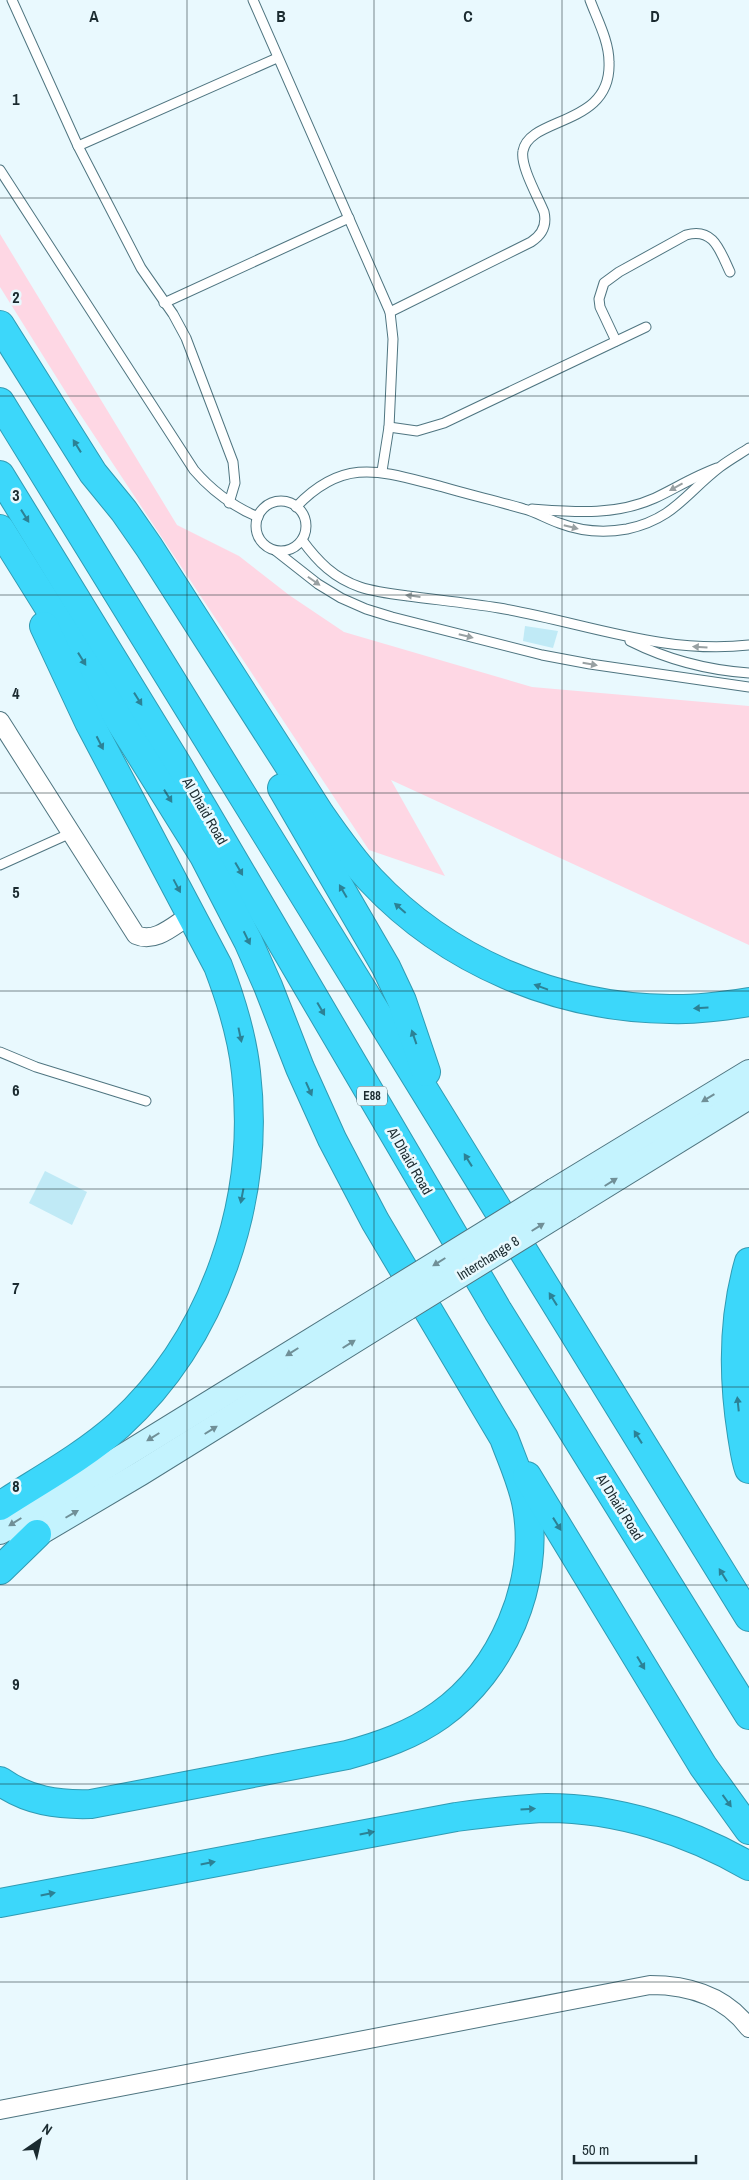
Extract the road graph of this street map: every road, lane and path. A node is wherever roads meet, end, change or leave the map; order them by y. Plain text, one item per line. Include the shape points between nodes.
1 (12, 0) edge
2 (253, 0) edge
3 (590, 0) edge
4 (277, 58) junction
5 (78, 146) junction
6 (0, 170) edge
7 (348, 218) junction
8 (730, 272) dead end
9 (164, 303) junction
10 (390, 312) junction
11 (0, 325) edge
12 (646, 327) dead end
13 (616, 341) junction
14 (0, 402) edge
15 (389, 427) junction
16 (749, 448) edge
17 (720, 467) junction
18 (382, 471) junction
19 (94, 473) junction
20 (0, 474) edge
21 (229, 503) junction
22 (296, 507) junction
23 (526, 509) junction
24 (258, 517) junction
25 (0, 528) edge
26 (302, 540) junction
27 (0, 543) edge
28 (276, 551) junction
29 (615, 634) junction
30 (749, 645) edge
31 (749, 673) edge
32 (749, 687) edge
33 (0, 721) edge
34 (71, 833) junction
35 (0, 865) edge
36 (192, 914) junction
37 (749, 1002) edge
38 (0, 1052) edge
39 (749, 1072) edge
40 (749, 1097) edge
41 (146, 1101) dead end
42 (440, 1116) junction
43 (562, 1199) junction
44 (749, 1262) edge
45 (400, 1299) junction
46 (504, 1438) junction
47 (749, 1469) edge
48 (2, 1499) edge
49 (0, 1532) edge
50 (37, 1534) junction
51 (0, 1557) edge
52 (0, 1570) edge
53 (749, 1617) edge
54 (749, 1714) edge
55 (0, 1781) edge
56 (749, 1830) edge
57 (749, 1866) edge
58 (0, 1902) edge
59 (749, 2028) edge
60 (0, 2110) edge

1 - 5 lane
2 - 4 lane
3 - 10 lane via 608,48 610,62 603,89 585,110 536,133 525,144 523,152 525,167 546,219 542,233 531,242
4 - 5 lane
4 - 7 lane
5 - 9 lane via 141,268
6 - 21 lane via 189,463 204,482
7 - 9 lane
7 - 10 lane
8 - 13 lane via 711,238 695,233 619,272 604,283 599,299
9 - 21 lane via 186,338 234,462 235,483
10 - 15 lane via 394,339
19 -> 11 highway
12 - 13 lane
13 - 15 lane via 431,428 417,431
14 - 42 highway
15 - 18 lane
16 - 17 lane
17 -> 23 lane via 698,474 655,498 611,511
23 -> 17 lane via 582,529 626,529 668,513
18 - 22 lane via 350,473 335,478 320,485
18 - 23 lane
37 -> 19 highway via 671,1010 588,1001 547,990 470,957 402,909 344,849 149,547
42 -> 19 highway via 402,1001 386,966 229,696 148,570
20 -> 54 highway, Al Dhaid Road / E88 via 182,772 498,1311
21 - 24 lane
22 - 24 lane via 280,501 271,503
22 - 26 lane via 306,522
24 - 28 lane via 256,526 262,542
25 -> 46 highway via 204,856 248,941 332,1139 375,1221
26 - 28 lane via 286,551
29 -> 26 lane via 514,611 361,587 330,571
27 -> 36 highway via 40,617 89,722
28 -> 32 lane via 341,598 392,618 590,664
30 -> 29 lane via 676,646
29 - 31 lane via 682,663 718,671
33 - 34 street
34 - 35 lane
34 - 36 street via 136,935 157,936
36 -> 48 highway via 231,1000 246,1071 249,1143 245,1183 226,1260 193,1332 172,1365 146,1396 118,1425 85,1451
38 - 41 lane via 36,1067
39 -> 43 main road
43 -> 40 main road
53 -> 42 highway
43 - 45 main road, Interchange 8, bridge
47 -> 44 highway via 737,1404 736,1348
45 -> 49 main road
50 -> 45 main road via 141,1473
46 - 55 highway via 527,1506 529,1540 519,1604 506,1636 488,1665 466,1692 441,1714 404,1736 347,1755 91,1804 64,1805 36,1800
46 -> 56 highway via 703,1766
50 - 51 main road
50 - 52 highway
58 -> 57 highway via 456,1817 539,1809 592,1811 636,1819 720,1849
59 - 60 street via 730,2008 712,1997 678,1986 650,1985

